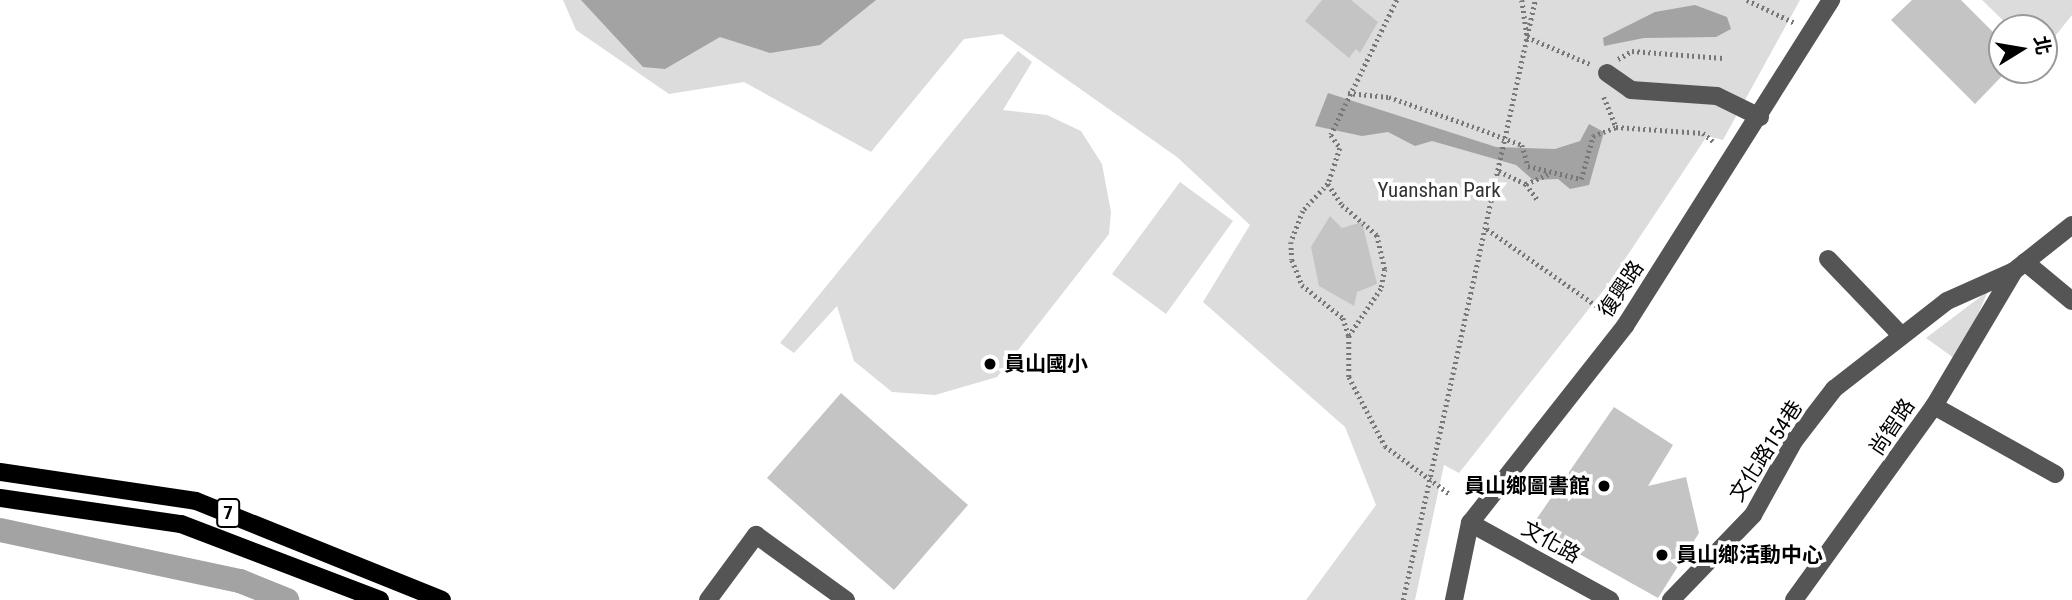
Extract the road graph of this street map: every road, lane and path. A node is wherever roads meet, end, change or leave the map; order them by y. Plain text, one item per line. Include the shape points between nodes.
1 (1398, 0) edge
2 (1522, 0) edge
3 (1535, 0) edge
4 (1747, 0) edge
5 (1831, 0) edge
6 (1815, 31) junction
7 (1527, 37) junction
8 (1607, 73) joint
9 (1348, 93) junction
10 (1760, 117) junction
11 (1616, 127) dead end
12 (1506, 141) junction
13 (1500, 169) junction
14 (1552, 173) junction
15 (1328, 184) junction
16 (1526, 184) junction
17 (1537, 199) dead end
18 (1487, 229) junction
19 (2068, 232) edge
20 (1828, 259) dead end
21 (2019, 267) junction
22 (2072, 302) edge
23 (1625, 326) junction
24 (1901, 335) junction
25 (1349, 336) junction
26 (1934, 406) junction
27 (0, 472) edge
28 (2055, 474) dead end
29 (1428, 483) junction
30 (1451, 495) dead end
31 (0, 498) edge
32 (1470, 523) junction
33 (380, 600) edge
34 (442, 600) edge
35 (708, 600) edge
36 (846, 600) edge
37 (1403, 600) edge
38 (1454, 600) edge
39 (1610, 600) edge
40 (1671, 600) edge
41 (1794, 600) edge

1 - 9 path
2 - 7 path
3 - 7 path
4 - 6 path
5 - 6 street, 復興路
6 - 10 street, 復興路
7 - 8 path
7 - 12 path
8 - 10 street via 1631,90 1717,96
9 - 12 path via 1389,97
9 - 15 path via 1331,135 1339,148
10 - 23 street, 復興路
11 - 14 path via 1593,136 1581,179
12 - 13 path
12 - 14 path via 1522,145 1528,166
13 - 16 path
13 - 18 path
14 - 16 path
15 - 25 path via 1342,205 1377,235 1385,269 1381,289
15 - 25 path via 1303,211 1291,242 1292,260 1302,285 1343,318
16 - 17 path
18 - 23 path
18 - 29 path
19 - 21 street, 文化路154巷
20 - 24 street
21 - 22 street
21 - 24 street, 文化路154巷 via 1947,301
21 - 26 street, 尚智路
23 - 32 street, 復興路
24 - 40 street, 文化路154巷 via 1834,390 1794,441 1753,515
25 - 29 path via 1349,377 1362,404 1385,446
26 - 28 street
26 - 41 street, 尚智路
27 - 34 main road, 7 via 196,501
29 - 30 path
29 - 37 path
31 - 33 main road, 7 via 181,524
32 - 38 street, 復興路
32 - 39 street, 文化路
35 - 36 street via 756,535

